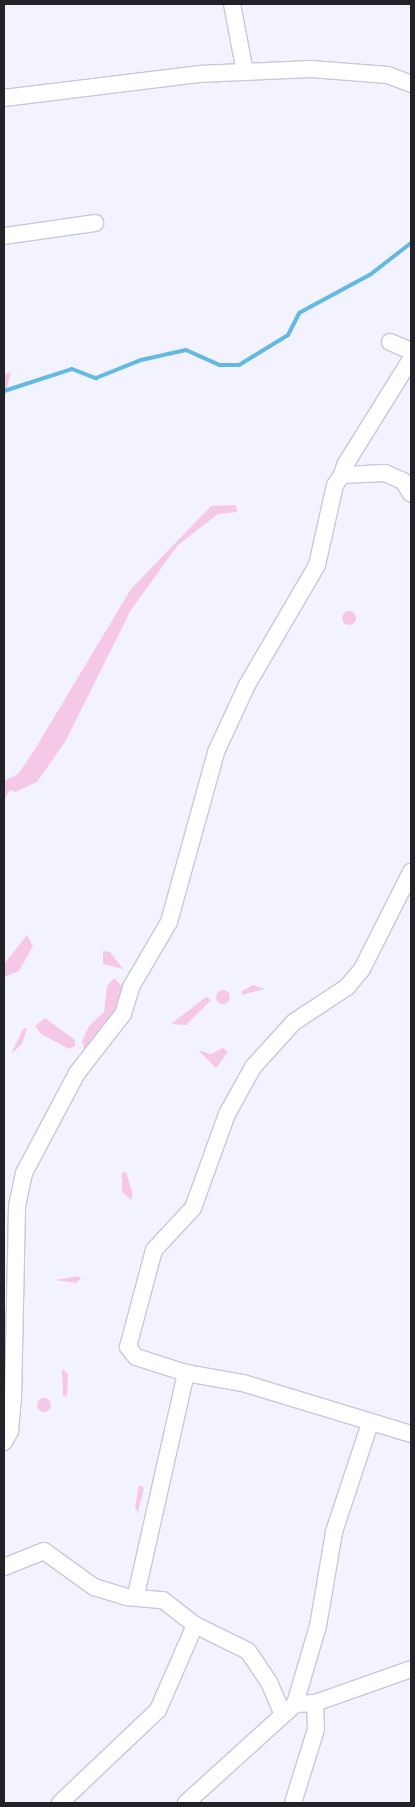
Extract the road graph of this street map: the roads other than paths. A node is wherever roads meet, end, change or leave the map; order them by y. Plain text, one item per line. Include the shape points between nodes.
1 (232, 4) edge
2 (245, 72) junction
3 (411, 84) edge
4 (4, 98) edge
5 (95, 223) dead end
6 (4, 236) edge
7 (390, 342) dead end
8 (411, 351) edge
9 (411, 359) edge
10 (342, 475) junction
11 (411, 494) edge
12 (411, 872) edge
13 (186, 1373) junction
14 (370, 1424) junction
15 (411, 1434) edge
16 (4, 1442) edge
17 (4, 1567) edge
18 (136, 1595) junction
19 (195, 1624) junction
20 (411, 1669) edge
21 (315, 1703) junction
22 (289, 1708) junction
23 (60, 1803) edge
24 (186, 1803) edge
25 (292, 1803) edge

1 - 2 street
2 - 3 street via 352,71
2 - 4 street via 85,85
5 - 6 street
7 - 8 street
9 - 10 street
10 - 11 street via 385,473 403,481
10 - 16 street via 334,485 317,564 248,685 216,752 168,922 131,987 122,1014 77,1073 24,1172 18,1206 13,1399 10,1431
12 - 13 street via 352,981 294,1022 252,1067 227,1114 193,1208 154,1250 128,1347 136,1356
13 - 14 street via 252,1385
13 - 18 street
14 - 15 street
14 - 22 street via 334,1532 318,1626
17 - 18 street via 44,1551 94,1587 126,1597
18 - 19 street via 164,1600
19 - 22 street via 248,1652
19 - 23 street via 158,1710
20 - 21 street
21 - 22 street
21 - 25 street via 316,1729
22 - 24 street via 253,1746

